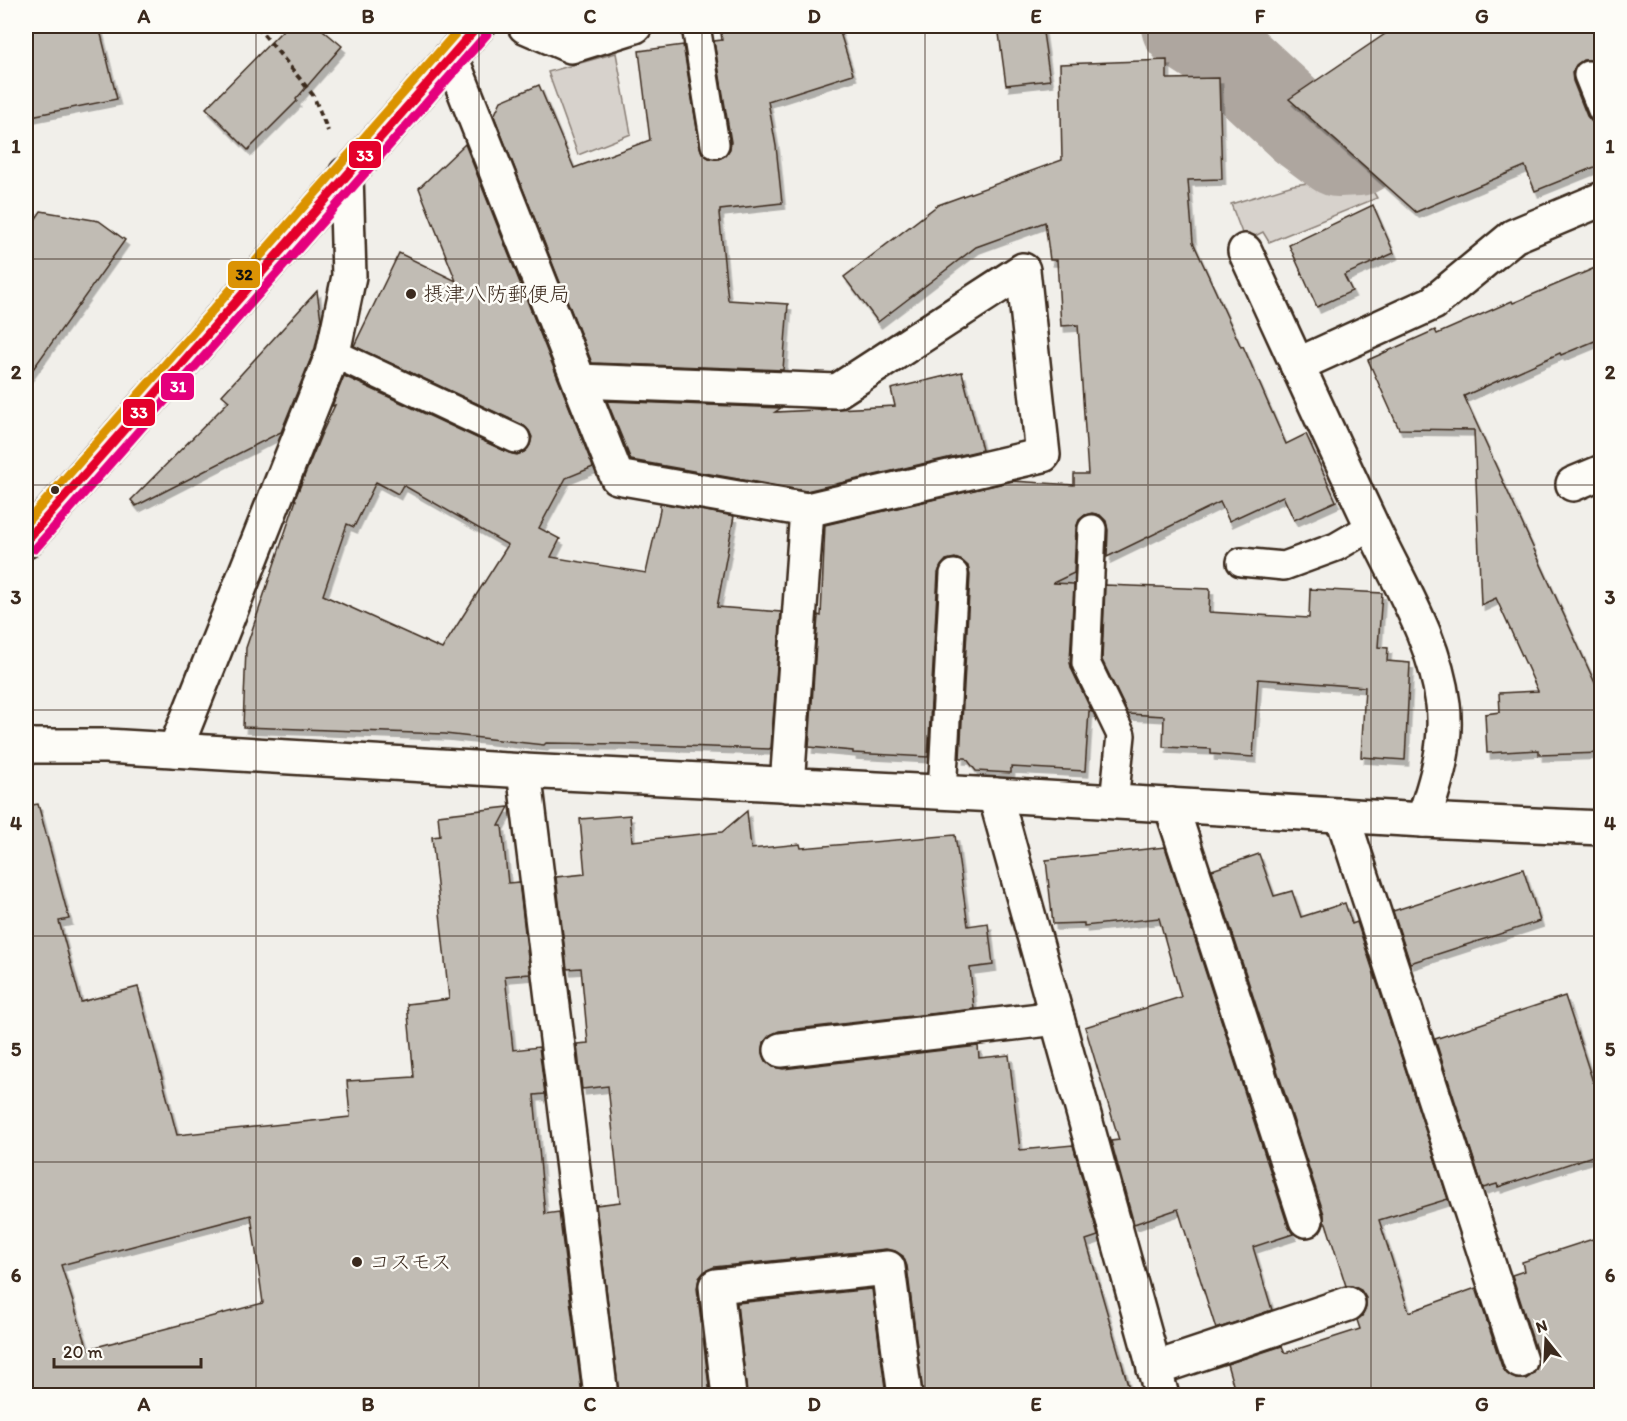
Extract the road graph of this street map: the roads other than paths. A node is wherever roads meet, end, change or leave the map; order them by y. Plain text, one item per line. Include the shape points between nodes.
1 (478, 26) edge
2 (525, 26) edge
3 (635, 26) edge
4 (696, 26) edge
5 (451, 57) junction
6 (1588, 75) dead end
7 (1602, 110) edge
8 (715, 144) dead end
9 (346, 174) junction
10 (1602, 199) edge
11 (1245, 251) dead end
12 (333, 353) junction
13 (1297, 365) junction
14 (579, 381) junction
15 (516, 439) dead end
16 (807, 510) junction
17 (1372, 526) junction
18 (1092, 529) dead end
19 (26, 542) edge
20 (1241, 562) dead end
21 (954, 573) dead end
22 (26, 746) edge
23 (175, 750) junction
24 (524, 771) junction
25 (787, 785) junction
26 (942, 793) junction
27 (995, 795) junction
28 (1114, 802) junction
29 (1171, 805) junction
30 (1342, 815) junction
31 (1423, 820) junction
32 (1602, 828) edge
33 (1057, 1018) junction
34 (781, 1050) dead end
35 (1306, 1220) dead end
36 (1347, 1304) dead end
37 (1520, 1361) dead end
38 (1158, 1382) edge
39 (601, 1395) edge
40 (729, 1395) edge
41 (905, 1395) edge

1 - 5 street
2 - 3 street via 571,46
4 - 8 lane
5 - 9 street
5 - 14 street
6 - 7 lane
9 - 12 street via 349,276
9 - 19 street
10 - 13 street via 1514,236 1433,303
11 - 13 street
12 - 15 lane
12 - 23 street
13 - 17 street
14 - 16 street via 617,477
14 - 16 street via 837,391 1023,270 1043,455
16 - 25 street
17 - 20 lane via 1336,547 1284,566
17 - 31 street via 1437,668 1443,706 1443,745 1436,783
18 - 28 lane via 1086,663 1121,735
21 - 26 lane
22 - 23 street
23 - 24 street
24 - 25 street
24 - 39 street
25 - 26 street
26 - 27 street
27 - 28 street
27 - 33 street
28 - 29 street
29 - 30 street
29 - 35 street
30 - 31 street
30 - 37 street
31 - 32 street
33 - 34 street
33 - 38 street
36 - 38 street
40 - 41 street via 716,1286 888,1268

